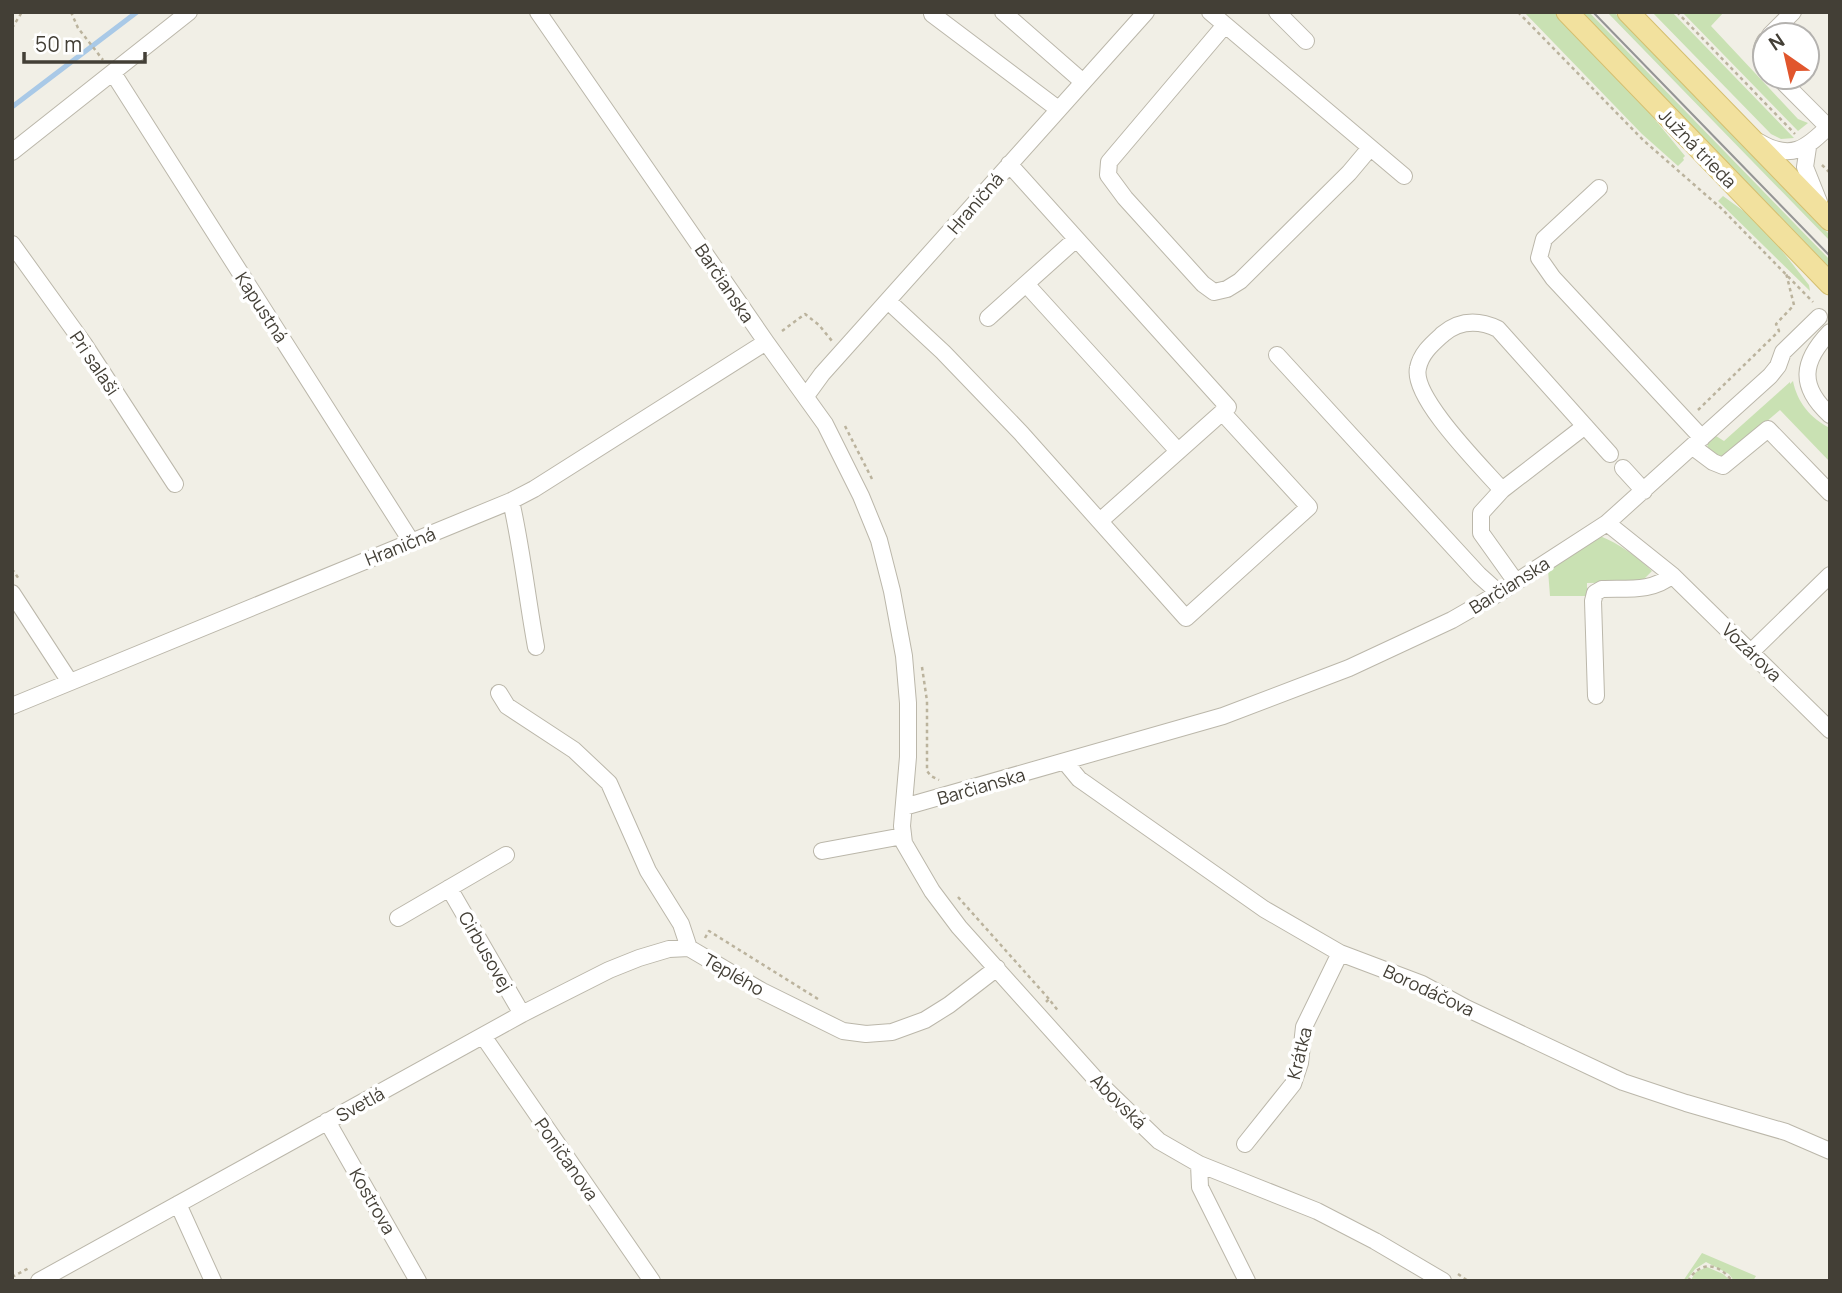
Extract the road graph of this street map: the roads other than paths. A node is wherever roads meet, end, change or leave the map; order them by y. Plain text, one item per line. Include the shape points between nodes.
1 (189, 12) edge
2 (538, 12) edge
3 (1003, 12) edge
4 (1146, 12) edge
5 (1210, 12) edge
6 (1277, 12) edge
7 (1567, 12) edge
8 (1628, 12) edge
9 (932, 14) dead end
10 (1225, 25) junction
11 (1306, 41) dead end
12 (109, 68) junction
13 (1083, 82) junction
14 (1793, 91) edge
15 (1058, 109) junction
16 (1829, 126) edge
17 (1748, 135) junction
18 (1808, 147) junction
19 (1370, 148) junction
20 (12, 152) edge
21 (1010, 164) junction
22 (1405, 176) dead end
23 (1599, 188) dead end
24 (1827, 217) edge
25 (1076, 239) junction
26 (12, 244) edge
27 (1026, 284) junction
28 (1830, 284) edge
29 (888, 301) junction
30 (1816, 310) road end
31 (988, 318) dead end
32 (1830, 332) edge
33 (765, 342) junction
34 (1278, 355) dead end
35 (806, 396) junction
36 (1222, 412) junction
37 (1830, 415) edge
38 (1585, 426) junction
39 (1698, 443) junction
40 (1178, 451) junction
41 (1610, 454) dead end
42 (1623, 468) dead end
43 (175, 484) dead end
44 (1502, 490) junction
45 (1644, 491) junction
46 (1830, 493) edge
47 (511, 501) junction
48 (1100, 521) junction
49 (1607, 523) junction
50 (411, 541) junction
51 (1672, 575) junction
52 (1830, 575) edge
53 (1516, 582) junction
54 (16, 587) edge
55 (1499, 593) junction
56 (536, 647) dead end
57 (1752, 652) junction
58 (70, 682) junction
59 (499, 693) dead end
60 (1596, 696) dead end
61 (12, 706) edge
62 (1830, 730) edge
63 (1065, 762) junction
64 (904, 807) junction
65 (903, 836) junction
66 (822, 851) dead end
67 (506, 855) dead end
68 (449, 888) junction
69 (398, 918) dead end
70 (693, 950) junction
71 (1340, 953) junction
72 (997, 968) junction
73 (522, 1014) junction
74 (482, 1036) junction
75 (327, 1121) junction
76 (1245, 1144) dead end
77 (1830, 1151) edge
78 (1199, 1164) junction
79 (178, 1204) junction
80 (1448, 1276) edge
81 (39, 1281) edge
82 (213, 1281) edge
83 (418, 1281) edge
84 (652, 1281) edge
85 (1247, 1281) edge

1 - 12 street
2 - 33 street, Barčianska
3 - 13 street
4 - 13 street, Hraničná
5 - 10 street
6 - 11 street
7 - 28 main road, Južná trieda
8 - 17 main road
9 - 15 street
10 - 19 street
10 - 19 street via 1109,162 1108,175 1125,198 1203,284 1214,292 1240,281
12 - 20 street
12 - 50 street, Kapustná
13 - 15 street, Hraničná
14 - 16 street
15 - 21 street, Hraničná
16 - 18 street
17 - 18 street via 1778,150
17 - 24 main road
18 - 24 street via 1805,167
19 - 22 street
21 - 25 street
21 - 29 street, Hraničná
23 - 39 street via 1544,239 1539,258
25 - 27 street
25 - 36 street via 1228,407
26 - 43 street, Pri salaši
27 - 31 street
27 - 40 street
29 - 35 street, Hraničná
29 - 48 street via 1021,433
30 - 39 street, Barčianska via 1770,376
32 - 37 street via 1811,354 1808,369 1811,393
33 - 35 street, Barčianska
33 - 47 street, Hraničná
34 - 55 street
35 - 64 street, Barčianska via 861,496 892,591 908,703
36 - 40 street
36 - 48 street via 1308,507 1186,618
38 - 41 street
38 - 44 street
38 - 44 street via 1498,329 1465,323 1446,331 1426,349 1417,369 1419,386
39 - 45 street, Barčianska
39 - 46 street via 1713,463 1723,466 1768,429
40 - 48 street
42 - 45 street
44 - 53 street via 1481,513 1481,533
45 - 49 street, Barčianska
47 - 50 street, Hraničná
47 - 56 street
49 - 51 street, Vozárova
49 - 53 street, Barčianska
50 - 58 street, Hraničná
51 - 57 street, Vozárova
51 - 60 street via 1650,588 1595,593
52 - 57 street
53 - 55 street, Barčianska
54 - 58 street
55 - 63 street, Barčianska via 1349,668 1223,716
57 - 62 street, Vozárova
58 - 61 street, Hraničná
59 - 70 street, Teplého via 507,706 574,750 609,783 648,871
63 - 64 street, Barčianska
63 - 71 street, Borodáčova via 1079,779 1254,901
64 - 65 street, Abovská
65 - 66 street
65 - 72 street, Abovská via 932,891
67 - 68 street
68 - 69 street
68 - 73 street, Cirbusovej
70 - 72 street, Teplého via 785,1003 844,1031 866,1034 892,1032 925,1020
70 - 73 street, Svetlá via 669,949 639,958
71 - 76 street, Krátka via 1304,1027 1293,1084
71 - 77 street, Borodáčova via 1422,984 1623,1082 1786,1132
72 - 78 street, Abovská via 1128,1113 1159,1141
73 - 74 street, Svetlá
74 - 75 street, Svetlá
74 - 84 street, Poničanova
75 - 79 street, Svetlá
75 - 83 street, Kostrova
78 - 80 street, Abovská via 1317,1212
78 - 85 street via 1200,1187
79 - 81 street, Svetlá
79 - 82 street

